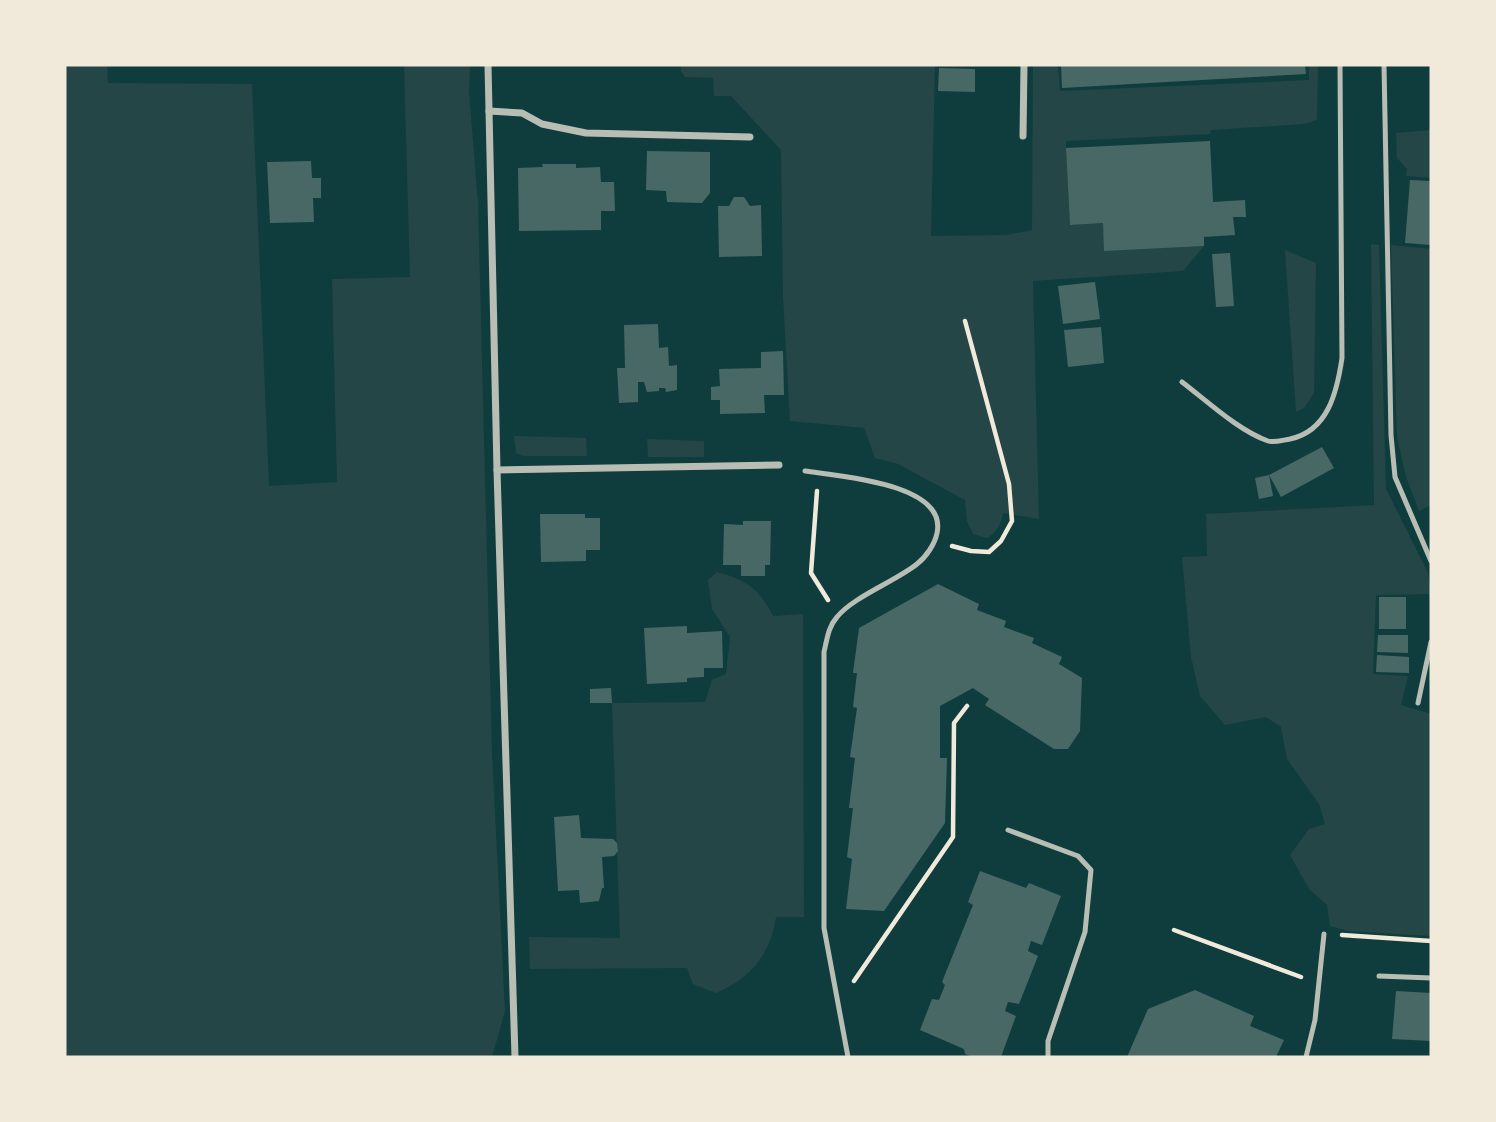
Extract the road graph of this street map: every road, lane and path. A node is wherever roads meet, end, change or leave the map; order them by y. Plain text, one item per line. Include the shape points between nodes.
1 (488, 65) edge
2 (1024, 65) edge
3 (1340, 65) edge
4 (1384, 65) edge
5 (489, 111) junction
6 (1023, 136) dead end
7 (750, 137) dead end
8 (965, 321) dead end
9 (1182, 382) dead end
10 (779, 465) dead end
11 (497, 470) junction
12 (805, 471) dead end
13 (818, 473) junction
14 (936, 541) junction
15 (1431, 561) edge
16 (837, 616) junction
17 (1431, 642) edge
18 (1418, 703) dead end
19 (967, 706) dead end
20 (1008, 830) dead end
21 (1174, 930) dead end
22 (1324, 934) joint
23 (1431, 941) edge
24 (1379, 976) dead end
25 (1431, 978) edge
26 (1319, 983) junction
27 (850, 988) dead end
28 (515, 1057) edge
29 (848, 1057) edge
30 (1048, 1057) edge
31 (1306, 1057) edge

1 - 5 street
2 - 6 street
3 - 9 lane via 1342,358 1332,403 1320,424 1297,437 1271,442 1245,429
4 - 15 lane via 1391,435 1395,477
5 - 7 street via 522,113 542,124 586,133
5 - 11 street
8 - 14 path via 1009,484 1012,521 989,552
10 - 11 street
11 - 28 street
12 - 13 lane
13 - 14 lane via 894,486 930,505 939,524
13 - 16 path via 811,573
14 - 16 lane via 919,563
16 - 29 lane via 824,652 824,928
17 - 18 lane
19 - 27 path via 954,723 953,836
20 - 30 lane via 1078,856 1091,870 1086,932 1048,1041
21 - 26 path
22 - 23 path
22 - 26 lane
24 - 25 lane
26 - 31 lane

